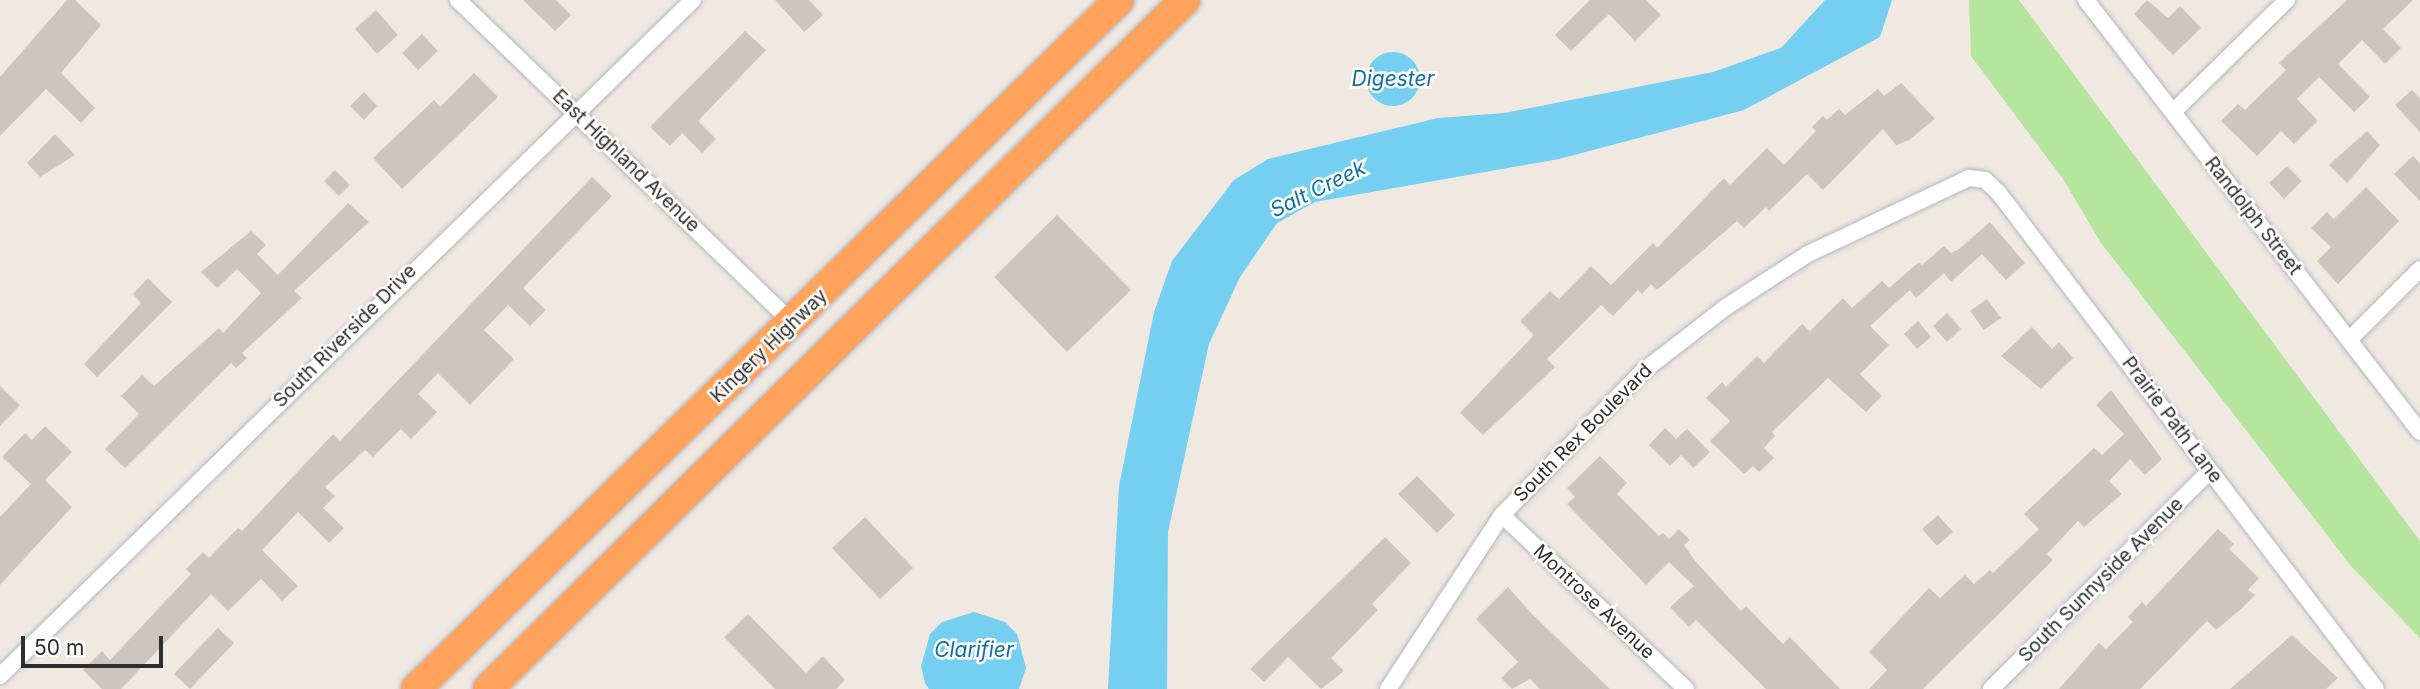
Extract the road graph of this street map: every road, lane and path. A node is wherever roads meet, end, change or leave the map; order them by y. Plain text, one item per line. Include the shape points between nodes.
1 (458, 0) edge
2 (693, 0) edge
3 (1119, 0) edge
4 (1185, 0) edge
5 (2086, 0) edge
6 (2287, 0) edge
7 (577, 111) junction
8 (2173, 112) junction
9 (1953, 183) joint
10 (2420, 269) edge
11 (793, 323) junction
12 (2348, 340) junction
13 (2420, 432) edge
14 (2210, 471) junction
15 (1502, 515) junction
16 (0, 676) edge
17 (416, 689) edge
18 (488, 689) edge
19 (1388, 689) edge
20 (1686, 689) edge
21 (1991, 689) edge
22 (2376, 689) edge

1 - 7 street, East Highland Avenue
2 - 7 street, South Riverside Drive
3 - 11 highway, Kingery Highway
4 - 18 highway
5 - 8 street, Randolph Street
6 - 8 street
7 - 11 street, East Highland Avenue
7 - 16 street, South Riverside Drive
8 - 12 street, Randolph Street
9 - 14 street, Prairie Path Lane via 1985,180 1998,192
9 - 15 street, South Rex Boulevard via 1849,231 1726,307 1608,403
10 - 12 street
11 - 17 highway, Kingery Highway
12 - 13 street, Randolph Street
14 - 21 street, South Sunnyside Avenue
14 - 22 street, Prairie Path Lane
15 - 19 street, South Rex Boulevard
15 - 20 street, Montrose Avenue

